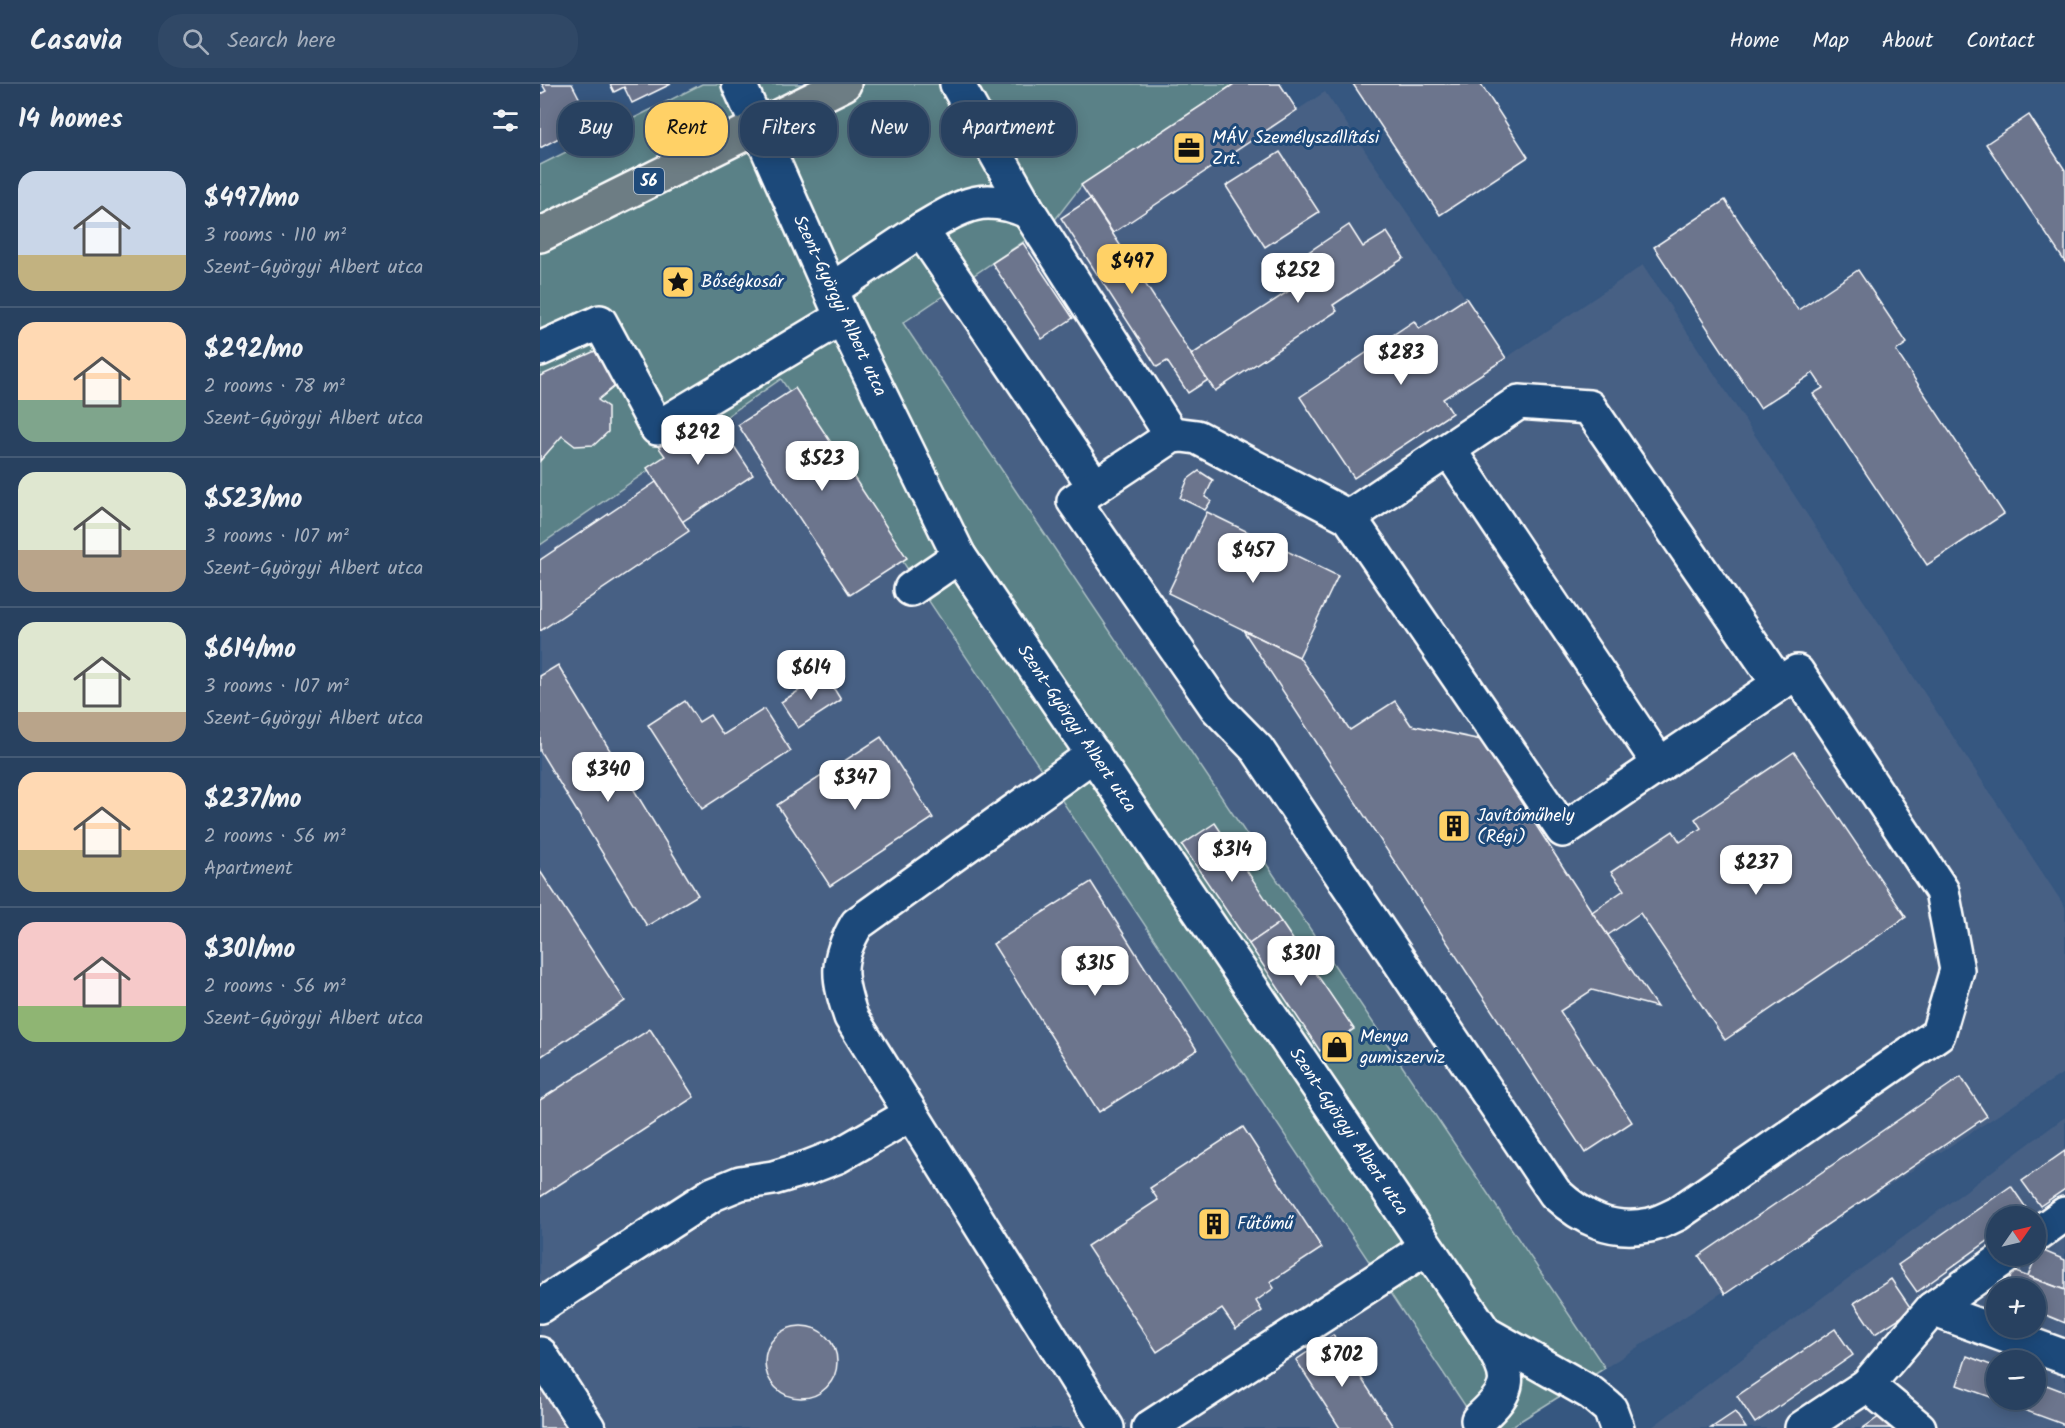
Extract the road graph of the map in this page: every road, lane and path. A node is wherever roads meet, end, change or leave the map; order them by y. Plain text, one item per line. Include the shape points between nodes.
1 (739, 84) edge
2 (844, 84) edge
3 (957, 84) edge
4 (747, 102) edge
5 (808, 102) edge
6 (740, 136) edge
7 (771, 156) edge
8 (1029, 212) junction
9 (921, 230) junction
10 (540, 235) edge
11 (836, 304) junction
12 (540, 349) edge
13 (1172, 436) junction
14 (1449, 450) junction
15 (1095, 488) junction
16 (1349, 517) junction
17 (959, 556) junction
18 (911, 588) dead end
19 (1779, 684) junction
20 (1094, 754) junction
21 (1660, 765) junction
22 (911, 1114) junction
23 (2065, 1214) edge
24 (2046, 1228) edge
25 (1426, 1248) junction
26 (1993, 1266) edge
27 (540, 1306) edge
28 (1932, 1309) junction
29 (1485, 1334) junction
30 (540, 1354) edge
31 (2065, 1357) edge
32 (1867, 1385) junction
33 (1478, 1420) dead end
34 (588, 1428) edge
35 (1107, 1428) edge
36 (1149, 1428) edge
37 (1617, 1428) edge
38 (1802, 1428) edge
39 (1919, 1428) edge

1 - 4 street, Szent-Györgyi Albert utca
2 - 5 main road, 56
3 - 8 street
6 - 10 main road, 56
7 - 11 street, Szent-Györgyi Albert utca
8 - 9 street via 1000,202 985,202 954,210
8 - 13 street
9 - 11 street
9 - 15 street
11 - 12 street via 657,428 600,322
11 - 17 street, Szent-Györgyi Albert utca
13 - 15 street
13 - 16 street via 1197,437
14 - 16 street
14 - 19 street via 1519,402 1589,407
14 - 21 street
15 - 19 street via 1074,501 1216,708 1257,749 1555,1193 1588,1218 1630,1228 1653,1225 1677,1214 1938,1034 1957,970 1942,891 1797,672
16 - 21 street via 1563,830
17 - 18 street
17 - 20 street, Szent-Györgyi Albert utca
19 - 21 street
20 - 22 street via 857,924 850,936 840,961 842,989 851,1017
20 - 25 street, Szent-Györgyi Albert utca
22 - 27 street via 838,1156 713,1194
22 - 35 street
23 - 24 street
25 - 29 street, Szent-Györgyi Albert utca
25 - 36 street
26 - 28 street
28 - 31 street
28 - 32 street
29 - 33 street, Szent-Györgyi Albert utca via 1506,1375 1496,1404
29 - 37 street via 1591,1393 1610,1409
30 - 34 street
32 - 38 street
32 - 39 street

